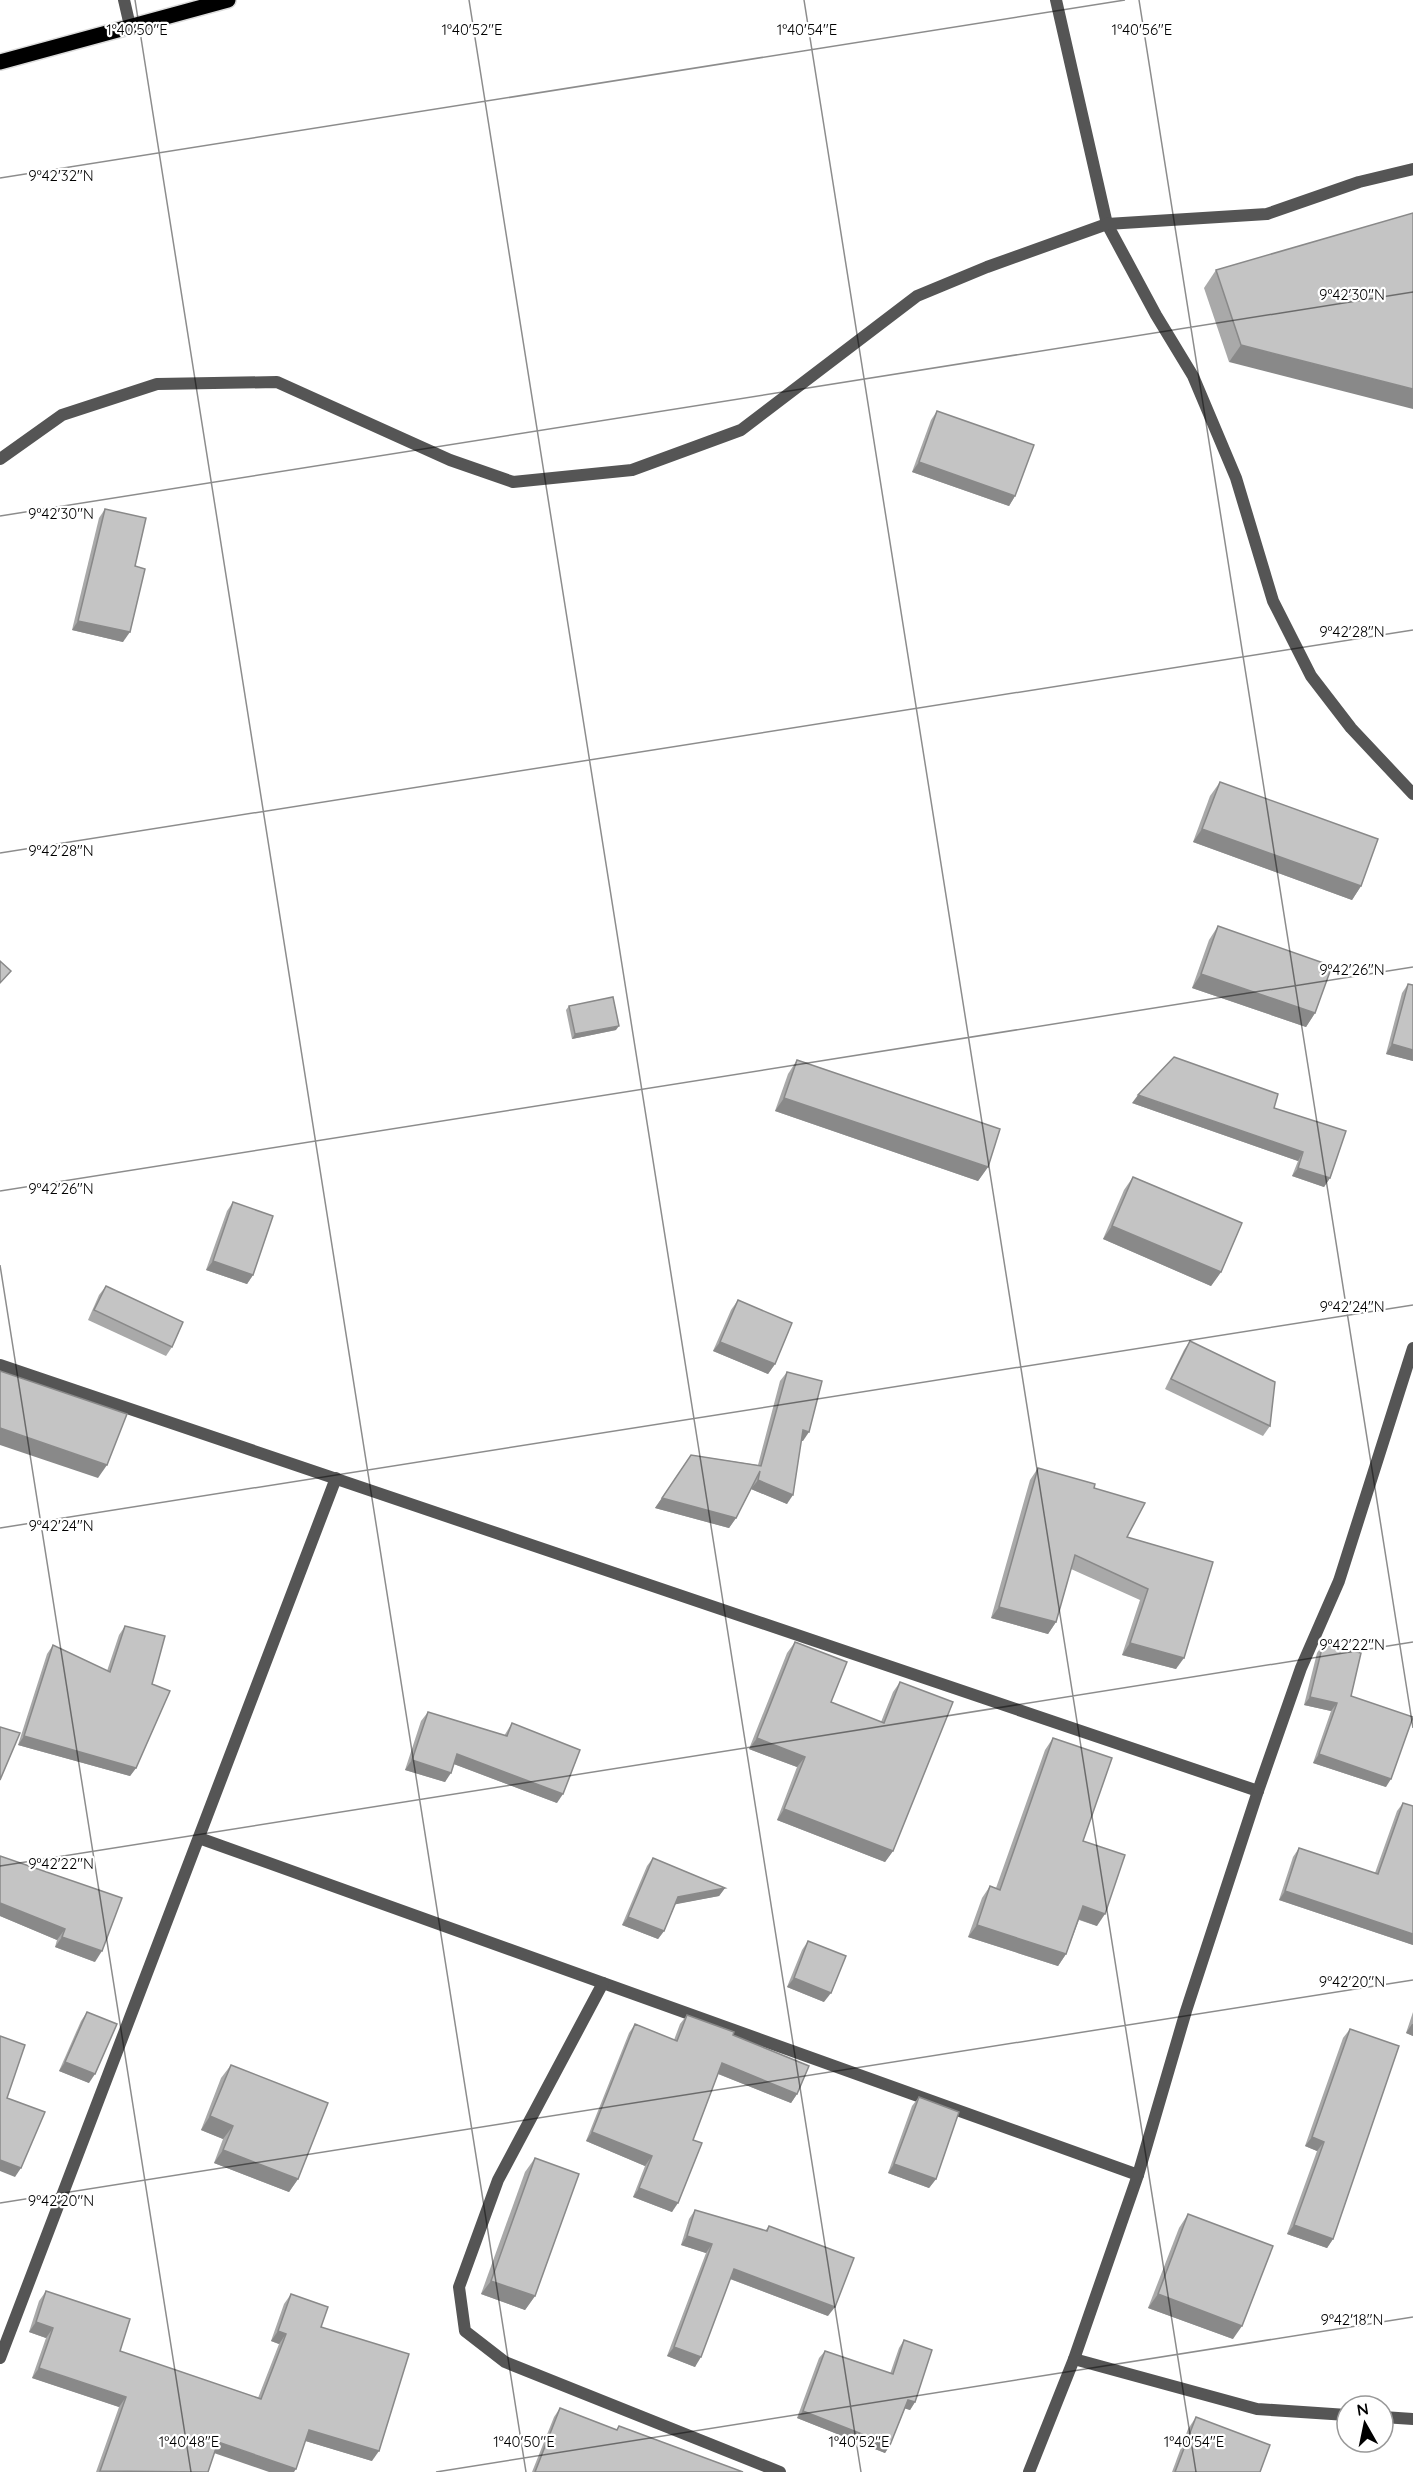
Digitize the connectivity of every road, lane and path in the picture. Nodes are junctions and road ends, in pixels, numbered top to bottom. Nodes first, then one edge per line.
1 (124, 0) edge
2 (228, 0) edge
3 (1056, 0) edge
4 (130, 26) junction
5 (0, 62) edge
6 (1413, 169) edge
7 (1107, 224) junction
8 (0, 459) edge
9 (1413, 794) edge
10 (1412, 1355) edge
11 (0, 1365) edge
12 (336, 1478) junction
13 (1258, 1791) junction
14 (199, 1838) junction
15 (603, 1983) junction
16 (1138, 2175) junction
17 (0, 2358) edge
18 (1074, 2359) junction
19 (1335, 2414) edge
20 (1395, 2418) edge
21 (1413, 2419) edge
22 (780, 2472) edge
23 (1029, 2472) edge

1 - 4 street
2 - 4 main road
3 - 7 street
4 - 5 main road
6 - 7 street
7 - 8 street
7 - 9 street
10 - 13 street
11 - 12 street
12 - 13 street
12 - 14 street
13 - 16 street
14 - 15 street
14 - 17 street
15 - 16 street
15 - 22 street
16 - 18 street
18 - 19 street
18 - 23 street
20 - 21 street

